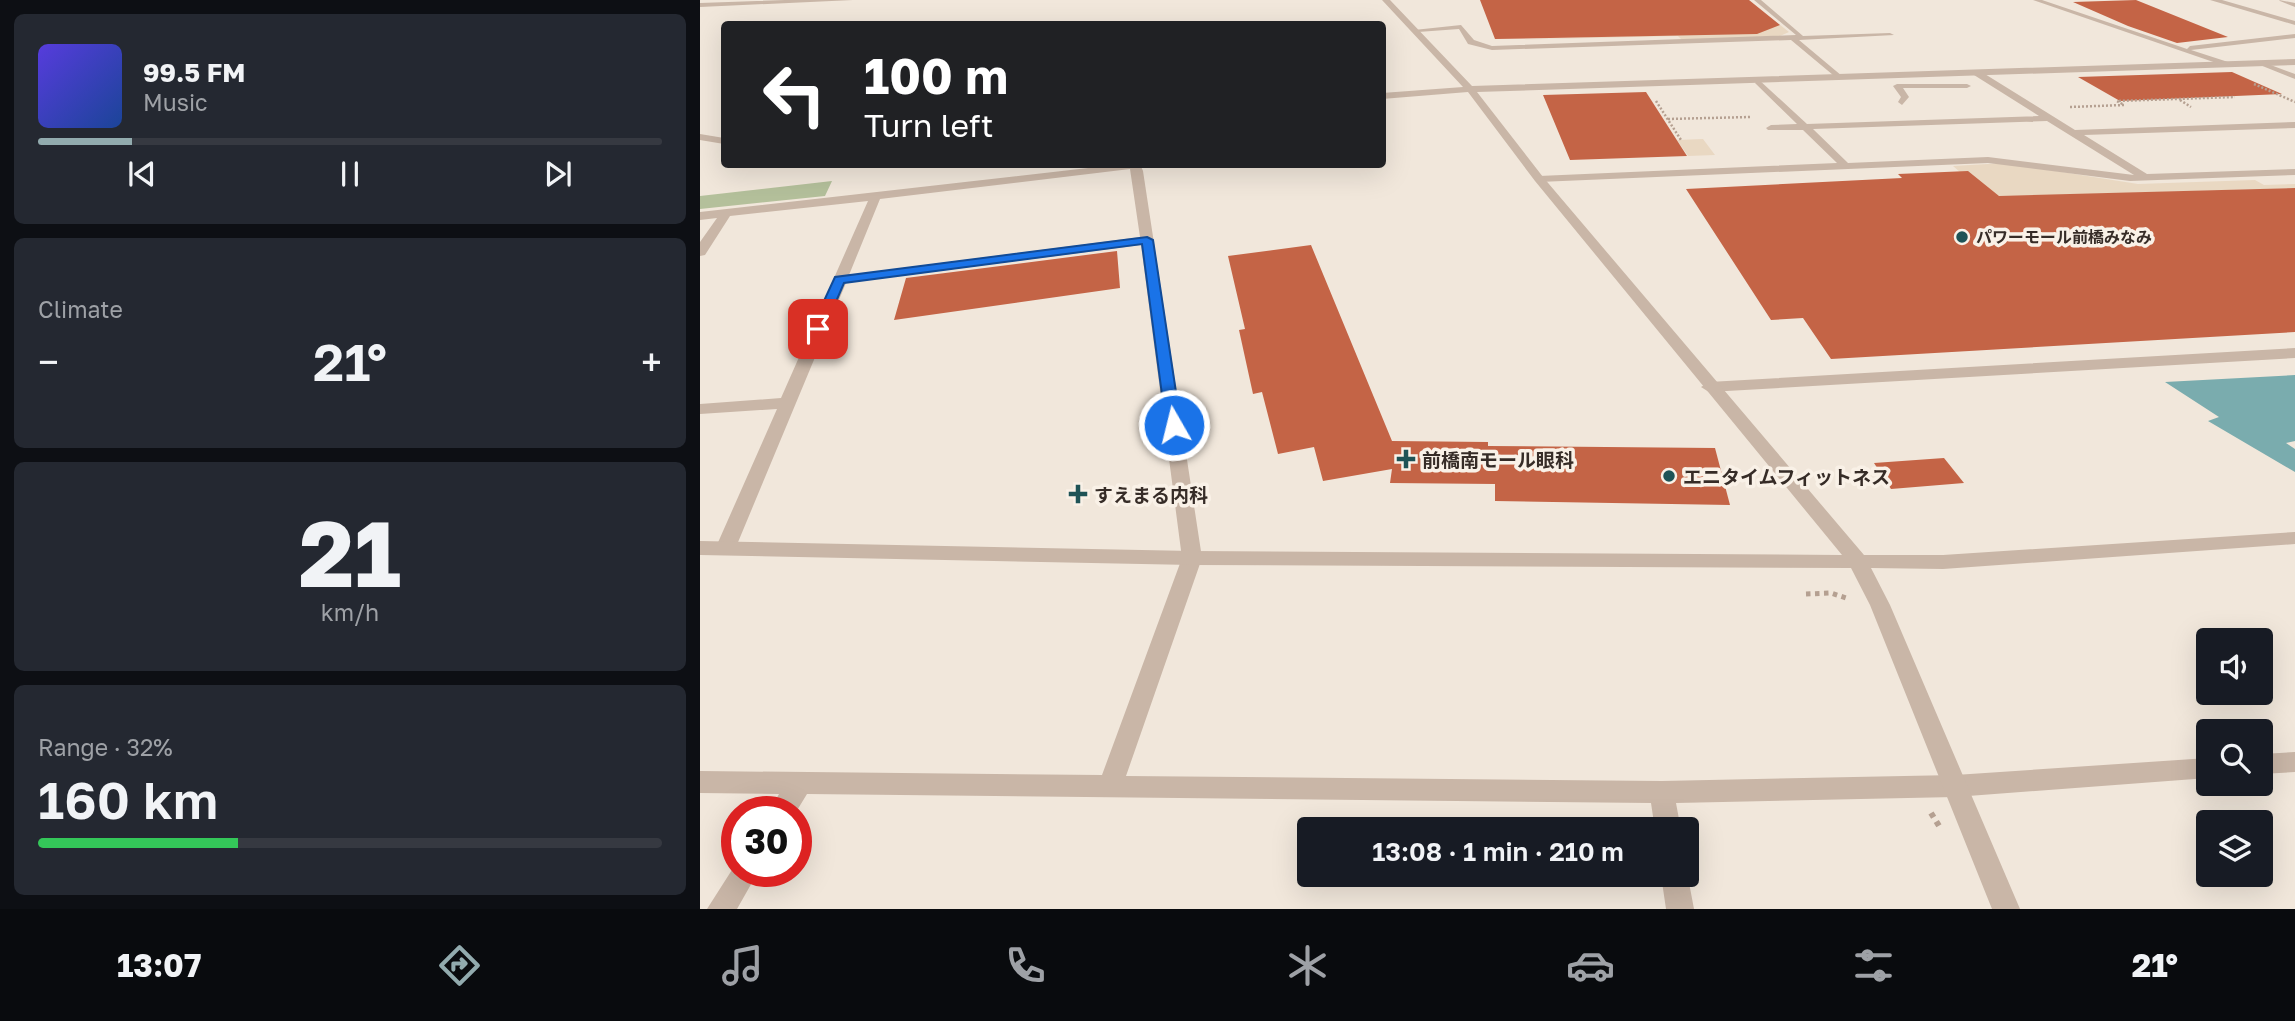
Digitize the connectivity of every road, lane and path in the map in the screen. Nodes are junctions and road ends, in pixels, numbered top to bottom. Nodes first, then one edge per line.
1 (849, 0) edge
2 (1386, 0) edge
3 (1756, 0) edge
4 (2036, 0) edge
5 (2214, 0) edge
6 (2282, 0) edge
7 (700, 5) edge
8 (2295, 5) edge
9 (2295, 23) edge
10 (1418, 30) junction
11 (1890, 35) dead end
12 (2295, 36) edge
13 (1794, 39) junction
14 (2184, 49) junction
15 (2295, 62) edge
16 (2263, 63) junction
17 (2225, 64) junction
18 (1977, 73) junction
19 (2295, 76) edge
20 (1839, 78) junction
21 (1758, 80) junction
22 (2252, 83) dead end
23 (1967, 86) dead end
24 (1470, 89) junction
25 (1386, 96) edge
26 (2235, 97) dead end
27 (2177, 99) junction
28 (1902, 102) dead end
29 (2295, 102) edge
30 (2062, 107) dead end
31 (2192, 107) dead end
32 (1750, 117) dead end
33 (2049, 118) junction
34 (2295, 125) edge
35 (1805, 126) junction
36 (1771, 128) dead end
37 (2074, 133) junction
38 (700, 137) edge
39 (721, 140) edge
40 (1681, 140) dead end
41 (1846, 167) junction
42 (1109, 168) edge
43 (1136, 168) edge
44 (2295, 172) edge
45 (2145, 178) junction
46 (1539, 179) junction
47 (876, 196) junction
48 (726, 213) junction
49 (700, 216) edge
50 (1147, 240) junction
51 (700, 252) edge
52 (839, 280) junction
53 (2295, 353) edge
54 (1709, 387) junction
55 (786, 403) junction
56 (700, 409) edge
57 (2295, 538) edge
58 (700, 548) edge
59 (726, 548) junction
60 (1192, 558) junction
61 (1857, 560) junction
62 (2295, 762) edge
63 (2273, 763) edge
64 (2196, 769) edge
65 (700, 782) edge
66 (799, 784) junction
67 (1111, 784) junction
68 (1955, 786) junction
69 (1662, 792) junction
70 (792, 796) edge
71 (1666, 817) edge
72 (735, 887) edge
73 (1677, 887) edge
74 (721, 909) edge
75 (1680, 909) edge
76 (2006, 909) edge

1 - 7 street
2 - 10 street
3 - 13 lane
4 - 14 lane
5 - 9 street
6 - 8 lane
10 - 13 lane
10 - 24 street
11 - 13 lane
12 - 14 lane
13 - 20 lane
14 - 17 lane
15 - 16 street
16 - 17 street
16 - 19 lane
17 - 18 street
18 - 20 street
18 - 33 lane
20 - 21 street
21 - 24 street
21 - 35 lane
22 - 29 path
23 - 28 lane
24 - 25 street
24 - 46 street
26 - 27 path
27 - 30 path
27 - 31 path
32 - 40 path
33 - 35 lane
33 - 37 lane
34 - 37 lane
35 - 36 lane
35 - 41 lane
37 - 45 lane
38 - 39 street
41 - 45 lane
41 - 46 lane
42 - 47 street
43 - 50 street
44 - 45 lane
46 - 54 street
47 - 48 street
47 - 52 street
48 - 49 street
48 - 51 street
50 - 52 street
50 - 60 street
52 - 55 street
53 - 54 street
54 - 61 street
55 - 56 street
55 - 59 street
57 - 61 street
58 - 59 street
59 - 60 street
60 - 61 street
60 - 67 street
61 - 68 street
62 - 63 street
64 - 68 street
65 - 66 street
66 - 67 street
66 - 70 street
67 - 69 street
68 - 69 street
68 - 76 street
69 - 71 street
72 - 74 street
73 - 75 street

